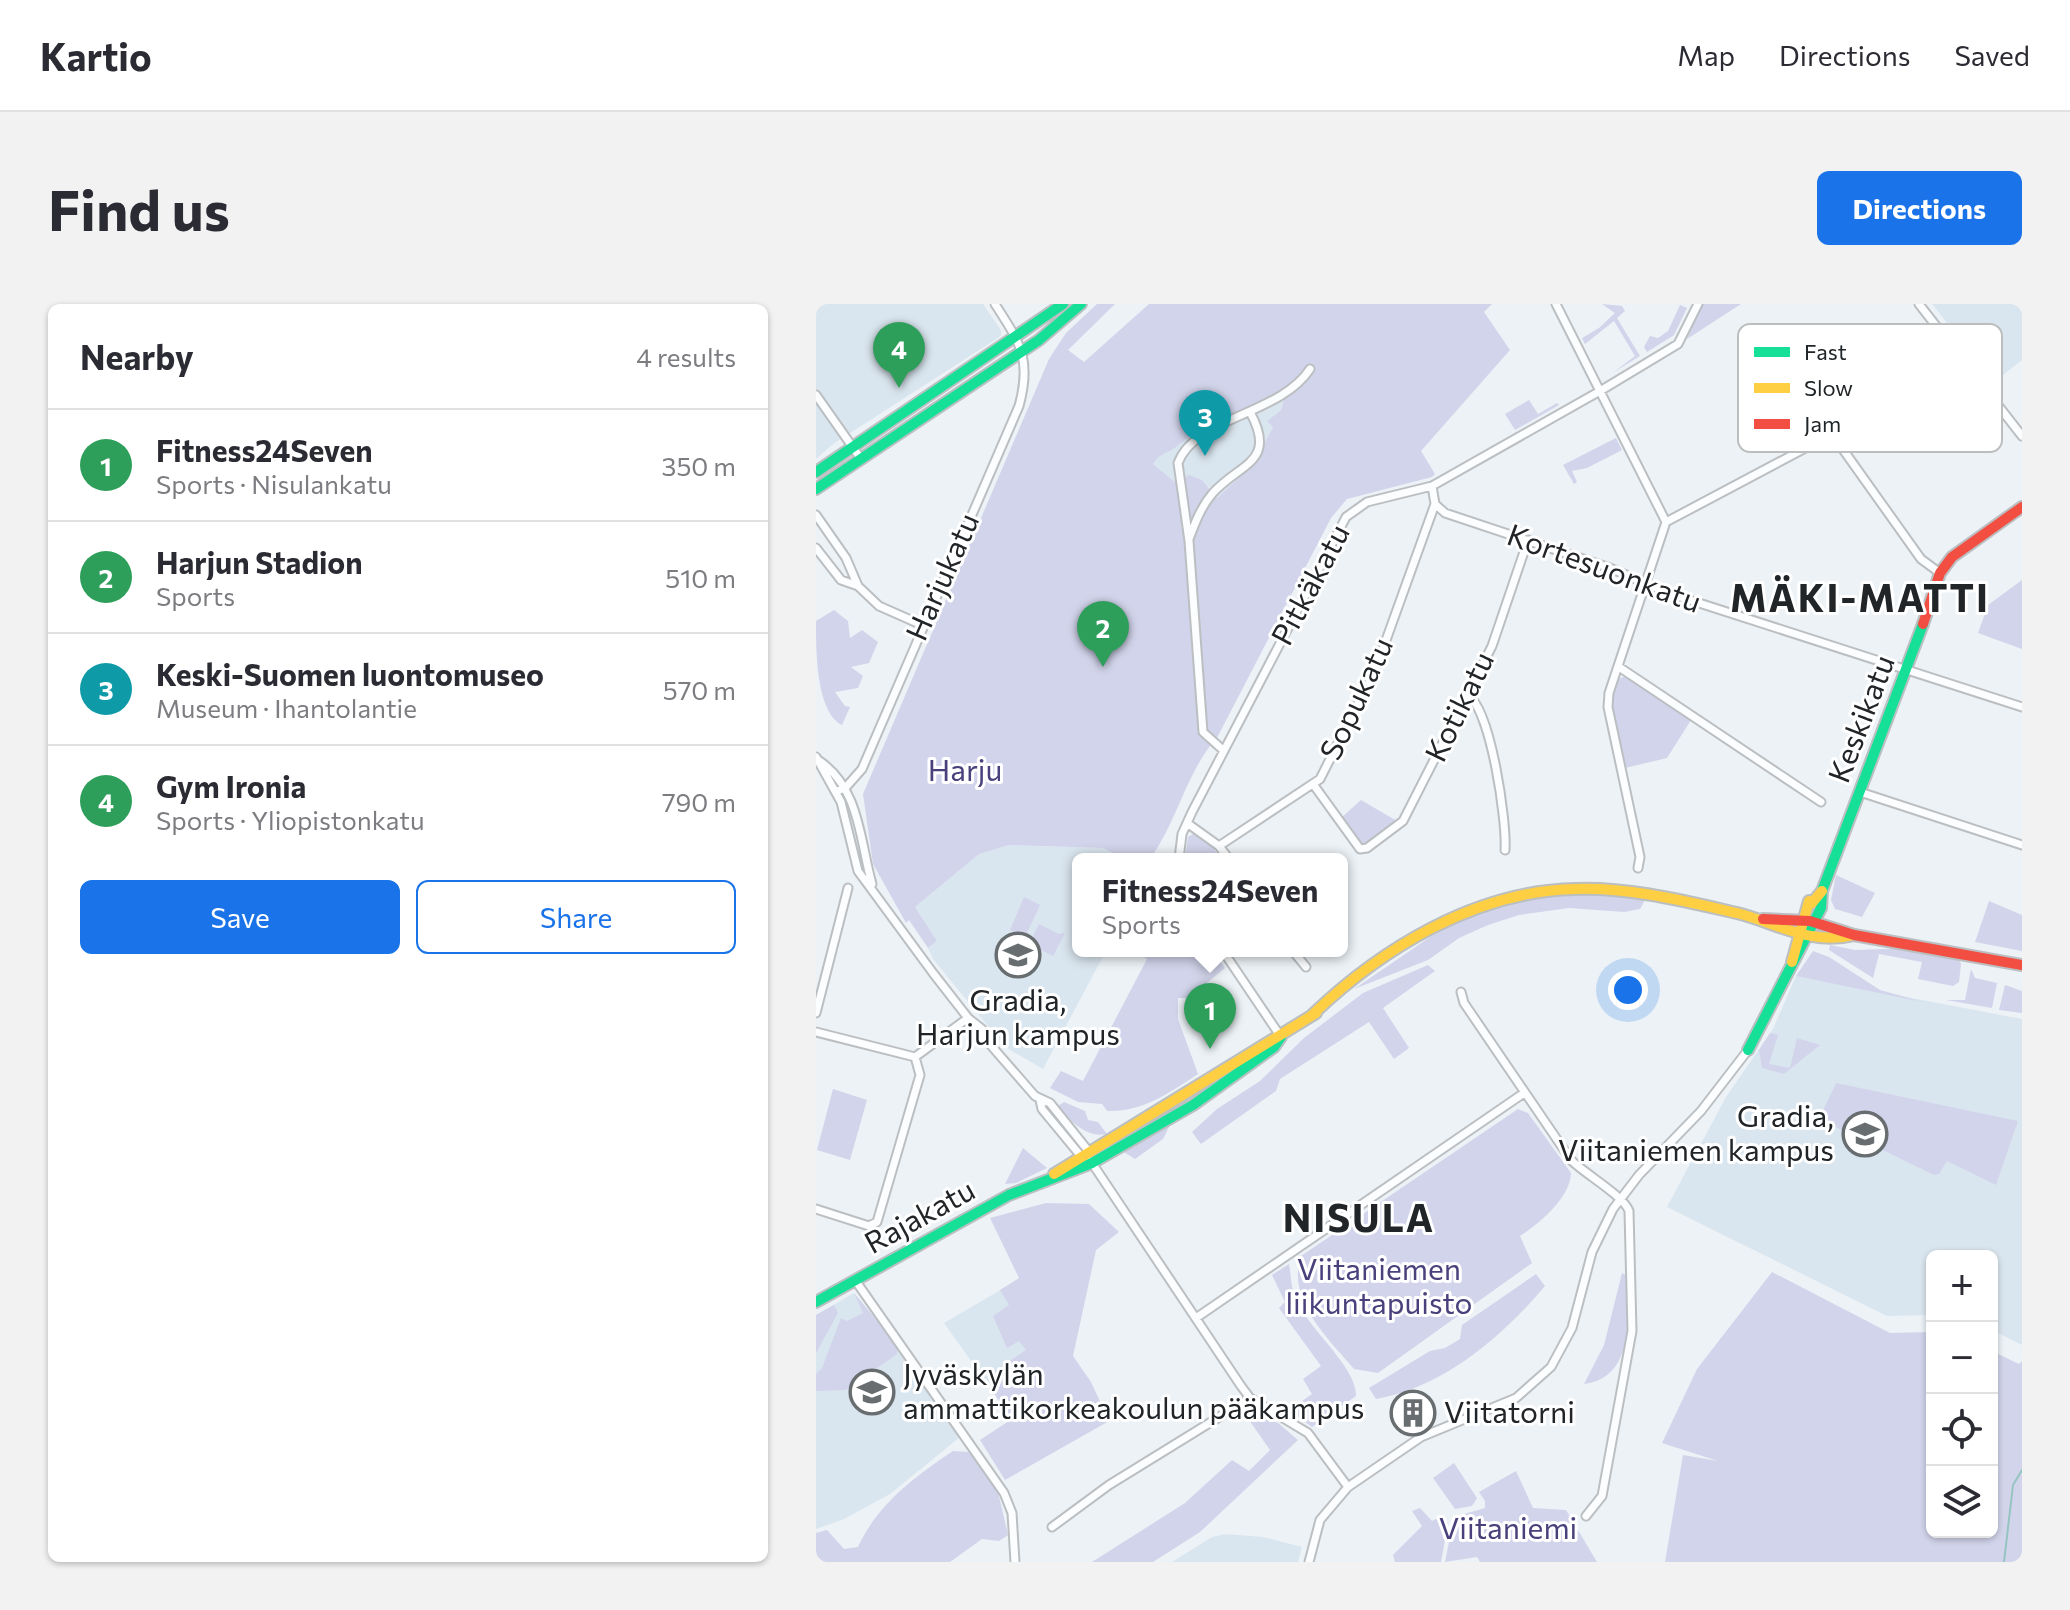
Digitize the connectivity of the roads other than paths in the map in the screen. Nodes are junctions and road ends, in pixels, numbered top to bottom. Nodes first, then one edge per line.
1 (995, 304) edge
2 (1063, 304) edge
3 (1081, 304) edge
4 (1698, 304) edge
5 (1919, 304) edge
6 (1556, 305) edge
7 (1935, 324) edge
8 (1016, 336) junction
9 (1023, 351) junction
10 (1310, 369) dead end
11 (1600, 391) junction
12 (816, 395) edge
13 (2002, 410) edge
14 (1250, 412) junction
15 (2022, 436) edge
16 (852, 446) junction
17 (1798, 452) edge
18 (1845, 452) edge
19 (861, 459) junction
20 (816, 472) edge
21 (1432, 486) junction
22 (816, 489) edge
23 (1435, 504) junction
24 (2022, 507) edge
25 (816, 515) edge
26 (1666, 522) junction
27 (1528, 540) junction
28 (1189, 541) junction
29 (816, 548) edge
30 (1940, 573) junction
31 (1646, 584) junction
32 (858, 586) junction
33 (922, 625) junction
34 (1619, 667) junction
35 (1907, 670) junction
36 (1468, 695) junction
37 (2022, 707) edge
38 (1223, 750) junction
39 (817, 758) edge
40 (1313, 784) junction
41 (840, 790) junction
42 (1860, 792) junction
43 (1821, 802) dead end
44 (1187, 823) junction
45 (2022, 845) edge
46 (1219, 846) junction
47 (1505, 850) dead end
48 (1180, 853) edge
49 (1224, 853) edge
50 (1638, 868) dead end
51 (848, 888) dead end
52 (1806, 928) junction
53 (1227, 957) edge
54 (1298, 957) edge
55 (2022, 965) edge
56 (1306, 967) dead end
57 (1461, 992) dead end
58 (816, 1013) edge
59 (968, 1018) junction
60 (816, 1032) edge
61 (1281, 1037) junction
62 (1748, 1050) joint
63 (915, 1057) junction
64 (1524, 1093) junction
65 (1085, 1152) junction
66 (1092, 1163) junction
67 (1049, 1178) junction
68 (1620, 1199) junction
69 (816, 1209) edge
70 (855, 1280) junction
71 (816, 1302) edge
72 (1196, 1318) junction
73 (1250, 1398) junction
74 (1348, 1487) junction
75 (1586, 1516) dead end
76 (1052, 1527) dead end
77 (1015, 1562) edge
78 (1309, 1562) edge

1 - 8 street
2 - 8 main road
3 - 9 main road
4 - 11 street, Pitkäkatu
5 - 7 street
6 - 11 street
8 - 9 street
8 - 16 main road
9 - 19 main road
9 - 33 street, Harjukatu
10 - 14 street
11 - 21 street, Pitkäkatu
11 - 26 street
12 - 16 street
13 - 15 street
14 - 28 street
14 - 28 street
16 - 19 street
16 - 20 main road
17 - 26 street
18 - 30 street
19 - 22 main road
21 - 23 street
21 - 38 street, Pitkäkatu
23 - 27 street, Kortesuonkatu
23 - 40 street, Sopukatu
24 - 30 main road, Keskikatu
25 - 32 street
26 - 31 street
27 - 31 street, Kortesuonkatu
27 - 36 street, Kotikatu
28 - 38 street
29 - 32 street
30 - 35 main road, Keskikatu
31 - 34 street
31 - 35 street, Kortesuonkatu
32 - 33 street
33 - 41 street, Harjukatu
34 - 43 street
34 - 50 street
35 - 37 street, Kortesuonkatu
35 - 42 main road, Keskikatu
36 - 40 street, Kotikatu
36 - 47 street
38 - 44 street, Pitkäkatu
39 - 41 street
40 - 46 street, Sopukatu
41 - 59 street
42 - 45 street
42 - 52 main road, Keskikatu
44 - 46 street
44 - 48 street, Pitkäkatu
46 - 49 street
51 - 58 street
52 - 55 main road
52 - 61 main road
52 - 62 main road, Keskikatu
53 - 61 street
54 - 56 street
57 - 64 street
59 - 63 street
59 - 65 street
60 - 63 street
61 - 65 main road, Rajakatu
61 - 66 main road, Rajakatu
62 - 68 street
63 - 69 street
64 - 68 street
64 - 72 street
65 - 66 street
65 - 67 main road, Rajakatu
66 - 67 main road, Rajakatu
66 - 72 street
67 - 70 main road, Rajakatu
68 - 74 street
68 - 75 street
70 - 71 main road, Rajakatu
70 - 77 street
72 - 73 street
73 - 74 street
73 - 76 street
74 - 78 street

